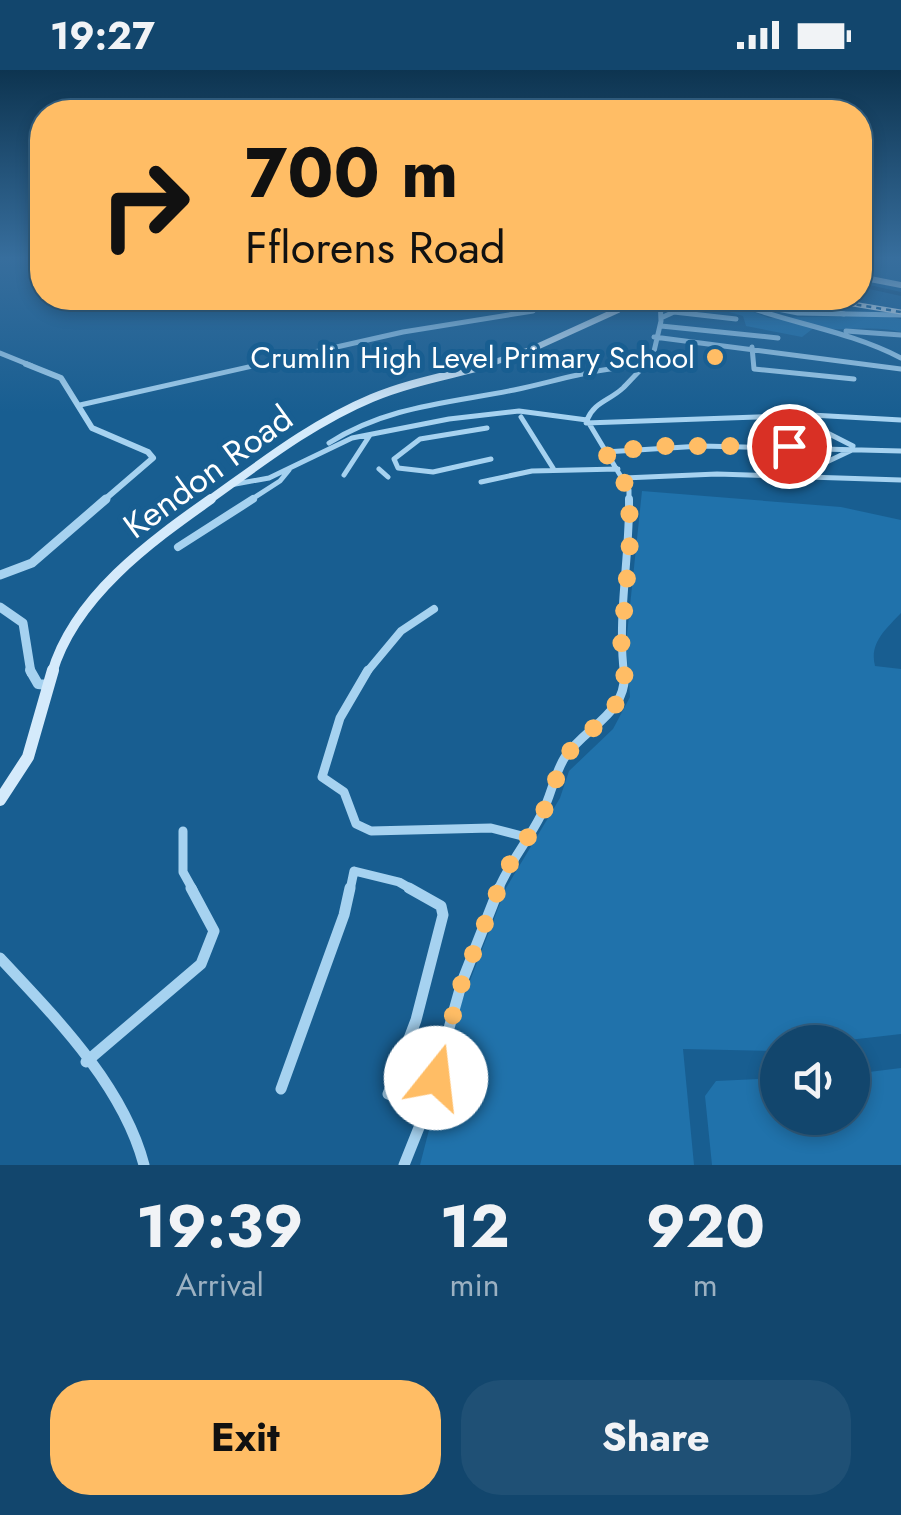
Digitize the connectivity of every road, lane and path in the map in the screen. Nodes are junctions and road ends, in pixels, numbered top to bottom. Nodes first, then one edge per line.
1 (618, 310) edge
2 (662, 310) edge
3 (755, 310) edge
4 (780, 310) edge
5 (824, 310) edge
6 (533, 311) dead end
7 (844, 314) junction
8 (901, 315) edge
9 (663, 317) junction
10 (736, 318) dead end
11 (660, 326) junction
12 (842, 333) junction
13 (901, 335) edge
14 (654, 337) junction
15 (778, 338) dead end
16 (752, 347) junction
17 (0, 353) edge
18 (901, 358) edge
19 (644, 366) junction
20 (901, 370) edge
21 (854, 379) dead end
22 (80, 405) junction
23 (592, 408) junction
24 (575, 416) junction
25 (793, 416) junction
26 (521, 417) dead end
27 (901, 420) edge
28 (587, 422) junction
29 (414, 427) junction
30 (484, 430) dead end
31 (370, 435) junction
32 (424, 438) junction
33 (856, 448) junction
34 (901, 451) edge
35 (605, 452) junction
36 (314, 456) junction
37 (492, 460) dead end
38 (398, 468) junction
39 (554, 469) junction
40 (289, 470) junction
41 (384, 472) dead end
42 (621, 473) junction
43 (344, 475) dead end
44 (796, 476) junction
45 (901, 480) edge
46 (481, 482) dead end
47 (230, 485) junction
48 (178, 547) dead end
49 (0, 575) edge
50 (0, 607) edge
51 (434, 609) dead end
52 (48, 685) junction
53 (0, 800) edge
54 (183, 832) dead end
55 (526, 837) junction
56 (0, 958) edge
57 (86, 1062) junction
58 (281, 1089) dead end
59 (426, 1110) junction
60 (144, 1165) edge
61 (404, 1165) edge

1 - 47 main road, Kendon Road
2 - 9 street
3 - 12 street
4 - 7 street
5 - 7 street
6 - 22 street
7 - 8 street
9 - 10 street
9 - 11 street
11 - 14 street
11 - 15 street
12 - 13 street
12 - 18 street
14 - 16 street
14 - 19 street
16 - 20 street
16 - 21 street
17 - 22 street
19 - 23 street
19 - 36 street
22 - 49 street
23 - 24 street
23 - 28 street
24 - 28 street
24 - 29 street
25 - 27 street
25 - 28 street
25 - 33 street
26 - 39 street
28 - 35 street
29 - 31 street
29 - 32 street
30 - 32 street
31 - 36 street
31 - 43 street
32 - 38 street
33 - 34 street
33 - 35 street
33 - 44 street
35 - 42 street
36 - 40 street
37 - 38 street
38 - 41 street
39 - 42 street
39 - 46 street
40 - 47 street
40 - 48 street
42 - 44 street
42 - 55 street
44 - 45 street
47 - 52 main road, Kendon Road
50 - 52 street
51 - 55 street
52 - 53 main road, Kendon Road
54 - 57 street
55 - 59 street
56 - 57 street
57 - 60 street
58 - 59 street
59 - 61 street

